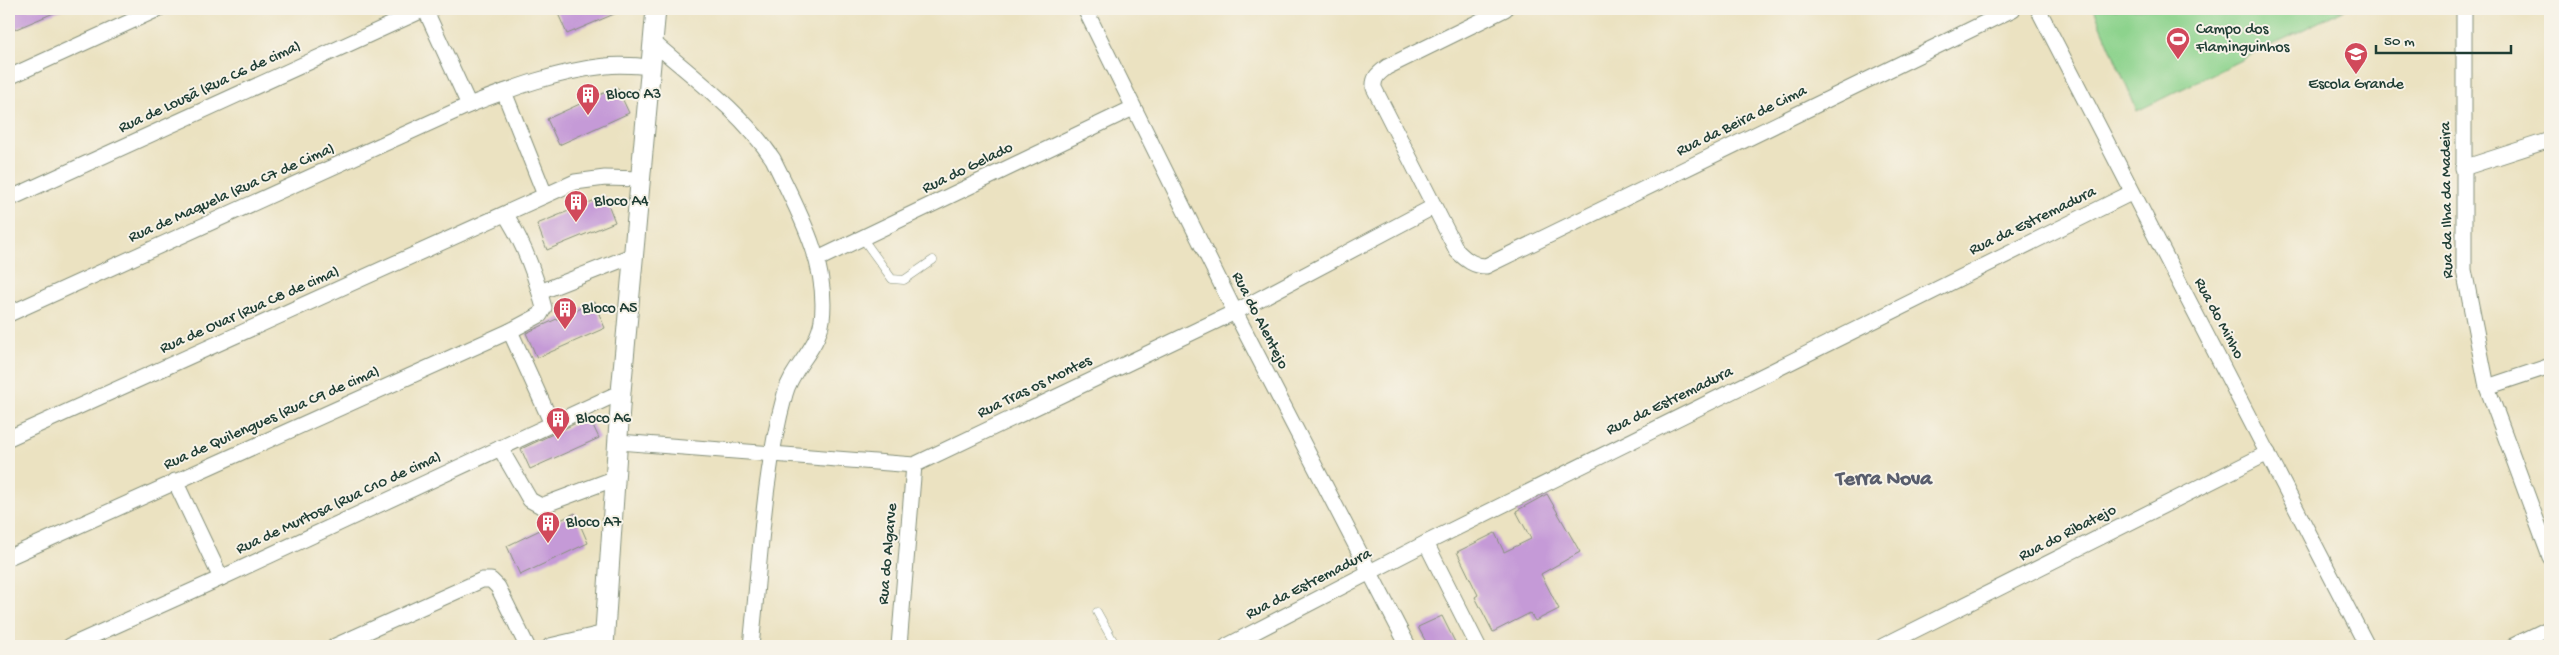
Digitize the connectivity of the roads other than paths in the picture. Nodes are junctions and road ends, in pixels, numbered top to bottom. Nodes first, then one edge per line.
1 (158, 9) edge
2 (425, 9) edge
3 (656, 9) edge
4 (1085, 9) edge
5 (1505, 9) edge
6 (2013, 9) edge
7 (2038, 9) edge
8 (2464, 9) edge
9 (654, 43) junction
10 (652, 66) junction
11 (9, 77) edge
12 (504, 92) junction
13 (469, 105) junction
14 (1133, 108) junction
15 (2550, 140) edge
16 (2463, 168) junction
17 (641, 179) junction
18 (2131, 193) junction
19 (545, 196) junction
20 (9, 199) edge
21 (1433, 207) junction
22 (506, 215) junction
23 (863, 240) junction
24 (634, 255) junction
25 (818, 259) junction
26 (933, 260) dead end
27 (540, 292) junction
28 (1235, 312) junction
29 (9, 314) edge
30 (510, 332) junction
31 (2550, 366) edge
32 (2487, 387) junction
33 (621, 392) junction
34 (552, 424) junction
35 (9, 438) edge
36 (619, 442) junction
37 (500, 448) junction
38 (2268, 453) junction
39 (772, 454) junction
40 (914, 466) junction
41 (616, 478) junction
42 (175, 481) junction
43 (1426, 543) junction
44 (9, 556) edge
45 (2550, 557) edge
46 (1370, 573) junction
47 (222, 578) junction
48 (1097, 612) dead end
49 (2550, 628) edge
50 (604, 640) edge
51 (70, 646) edge
52 (335, 646) edge
53 (527, 646) edge
54 (550, 646) edge
55 (751, 646) edge
56 (900, 646) edge
57 (1116, 646) edge
58 (1227, 646) edge
59 (1408, 646) edge
60 (1478, 646) edge
61 (1883, 646) edge
62 (2366, 646) edge
63 (2513, 646) edge

1 - 11 street
2 - 13 street
2 - 20 street, Rua de Lousã (Rua C6 de cima)
3 - 9 street
4 - 14 street, Rua do Alentejo
5 - 21 street
6 - 21 street, Rua da Beira de Cima
7 - 18 street, Rua do Minho
8 - 16 street, Rua da Ilha da Madeira
9 - 10 street
9 - 25 street
10 - 12 street, Rua de Maquela (Rua C7 de Cima)
10 - 17 street
12 - 13 street, Rua de Maquela (Rua C7 de Cima)
12 - 19 street
13 - 29 street, Rua de Maquela (Rua C7 de Cima)
14 - 23 street, Rua do Gelado
14 - 28 street, Rua do Alentejo
15 - 16 street
16 - 32 street, Rua da Ilha da Madeira
17 - 19 street, Rua de Ovar (Rua C8 de cima)
17 - 24 street
18 - 38 street, Rua do Minho
18 - 43 street, Rua da Estremadura
19 - 22 street, Rua de Ovar (Rua C8 de cima)
21 - 28 street, Rua Tras os Montes
22 - 27 street
22 - 35 street, Rua de Ovar (Rua C8 de cima)
23 - 25 street, Rua do Gelado
23 - 26 lane
24 - 27 street
24 - 33 street
25 - 39 street
27 - 30 street, Rua de Quilengues (Rua C9 de cima)
28 - 40 street, Rua Tras os Montes
28 - 46 street, Rua do Alentejo
30 - 34 street
30 - 42 street, Rua de Quilengues (Rua C9 de cima)
31 - 32 street
32 - 45 street, Rua da Ilha da Madeira
33 - 34 street, Rua de Murtosa (Rua C10 de cima)
33 - 36 street
34 - 37 street, Rua de Murtosa (Rua C10 de cima)
36 - 39 street
36 - 41 street
37 - 41 street
37 - 47 street, Rua de Murtosa (Rua C10 de cima)
38 - 61 street, Rua do Ribatejo
38 - 62 street, Rua do Minho
39 - 40 street
39 - 55 street
40 - 56 street, Rua do Algarve
41 - 50 street
42 - 44 street, Rua de Quilengues (Rua C9 de cima)
42 - 47 street
43 - 46 street, Rua da Estremadura
43 - 60 street
46 - 58 street, Rua da Estremadura
46 - 59 street, Rua do Alentejo
47 - 51 street, Rua de Murtosa (Rua C10 de cima)
48 - 57 lane
49 - 63 street
50 - 54 street
52 - 53 street

